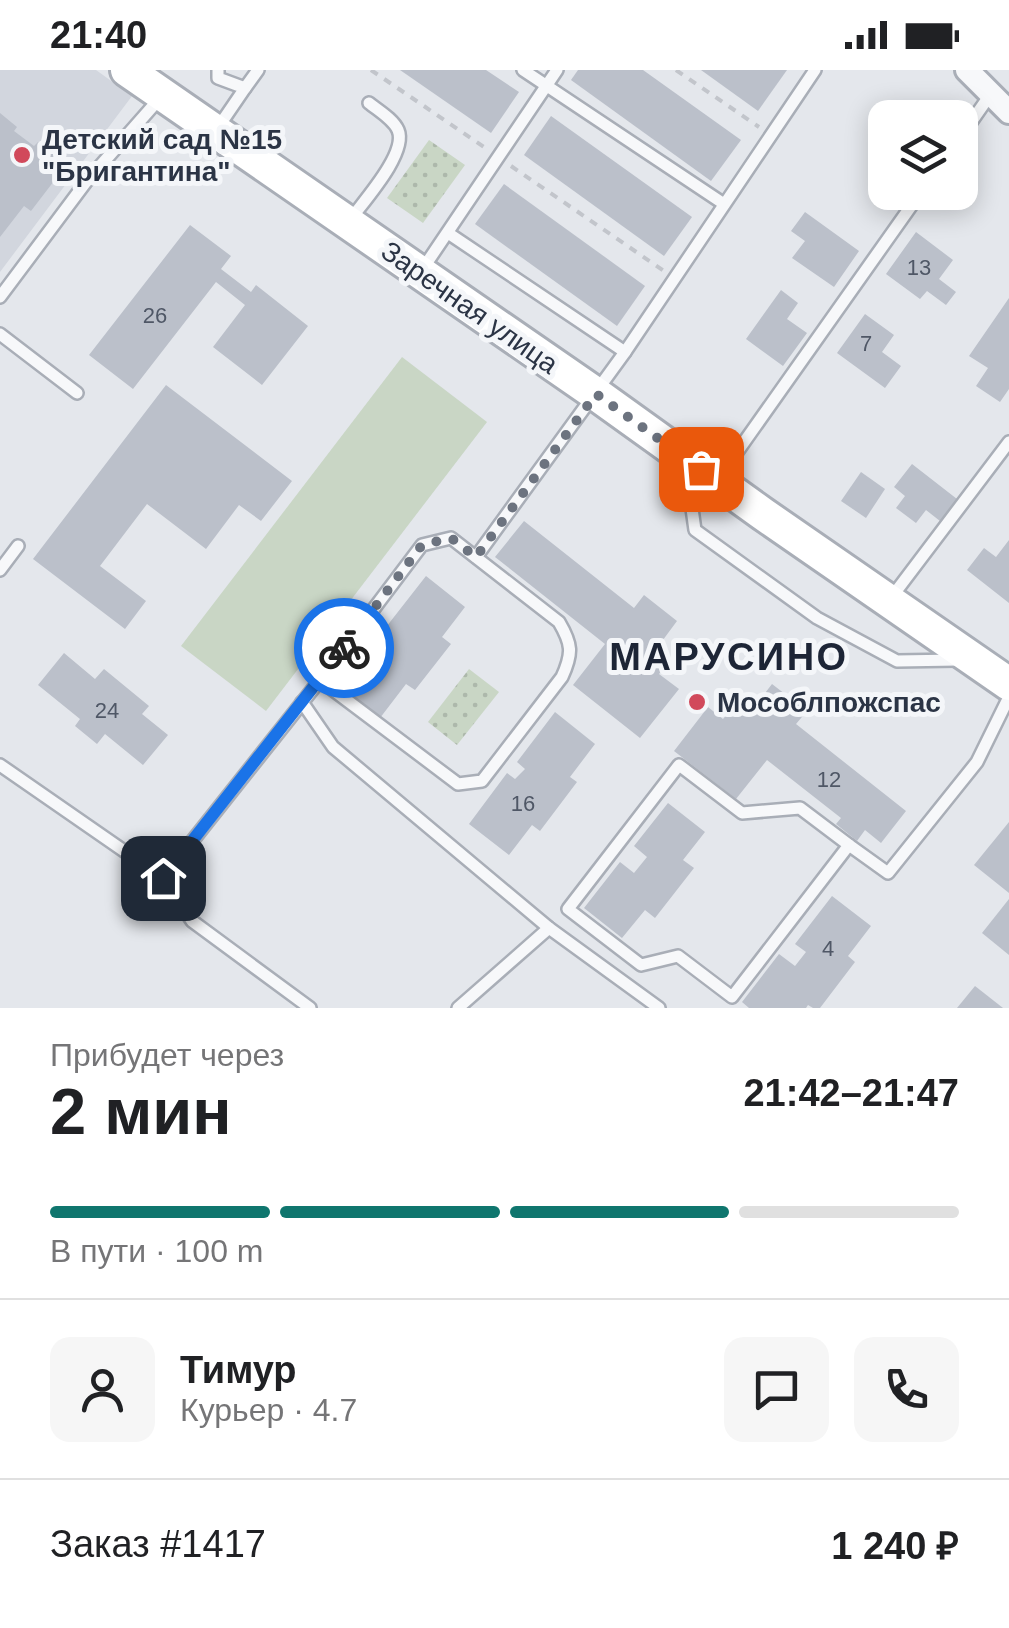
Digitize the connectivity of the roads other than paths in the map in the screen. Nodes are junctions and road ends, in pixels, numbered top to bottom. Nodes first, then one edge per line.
1 (127, 70) edge
2 (218, 70) edge
3 (258, 70) edge
4 (522, 70) edge
5 (556, 70) edge
6 (815, 70) edge
7 (968, 70) edge
8 (546, 86) junction
9 (245, 88) junction
10 (990, 95) junction
11 (162, 96) junction
12 (369, 104) dead end
13 (978, 112) edge
14 (1009, 112) edge
15 (215, 132) junction
16 (724, 204) junction
17 (908, 210) edge
18 (348, 223) junction
19 (448, 233) junction
20 (420, 273) junction
21 (0, 297) edge
22 (0, 334) edge
23 (624, 352) junction
24 (77, 393) dead end
25 (596, 394) junction
26 (1009, 442) edge
27 (684, 457) junction
28 (717, 481) junction
29 (18, 546) dead end
30 (476, 557) junction
31 (0, 570) edge
32 (888, 601) junction
33 (973, 660) junction
34 (320, 680) junction
35 (1009, 684) edge
36 (1009, 697) edge
37 (302, 702) junction
38 (0, 765) edge
39 (849, 845) junction
40 (163, 878) junction
41 (549, 928) junction
42 (310, 1008) edge
43 (458, 1008) edge
44 (659, 1008) edge

1 - 11 street, Заречная улица
2 - 9 lane
3 - 9 lane
4 - 8 lane
5 - 8 lane
6 - 16 lane
7 - 10 street
8 - 16 lane
8 - 19 lane
9 - 15 lane
10 - 13 lane
10 - 14 street
11 - 15 street, Заречная улица
11 - 21 lane
12 - 18 lane
15 - 18 street, Заречная улица
16 - 23 lane
17 - 28 lane
18 - 20 street, Заречная улица
19 - 20 lane
19 - 23 lane
20 - 25 street, Заречная улица
22 - 24 lane
23 - 25 lane
25 - 27 street, Заречная улица
25 - 30 lane
26 - 32 lane
27 - 28 street, Заречная улица
27 - 33 lane
28 - 32 street, Заречная улица
29 - 31 lane
30 - 34 lane
30 - 34 lane
32 - 33 street, Заречная улица
33 - 35 street, Заречная улица
34 - 37 lane
36 - 39 lane
37 - 40 lane
37 - 41 lane
38 - 40 lane
39 - 39 lane
40 - 42 lane
41 - 43 lane
41 - 44 lane

